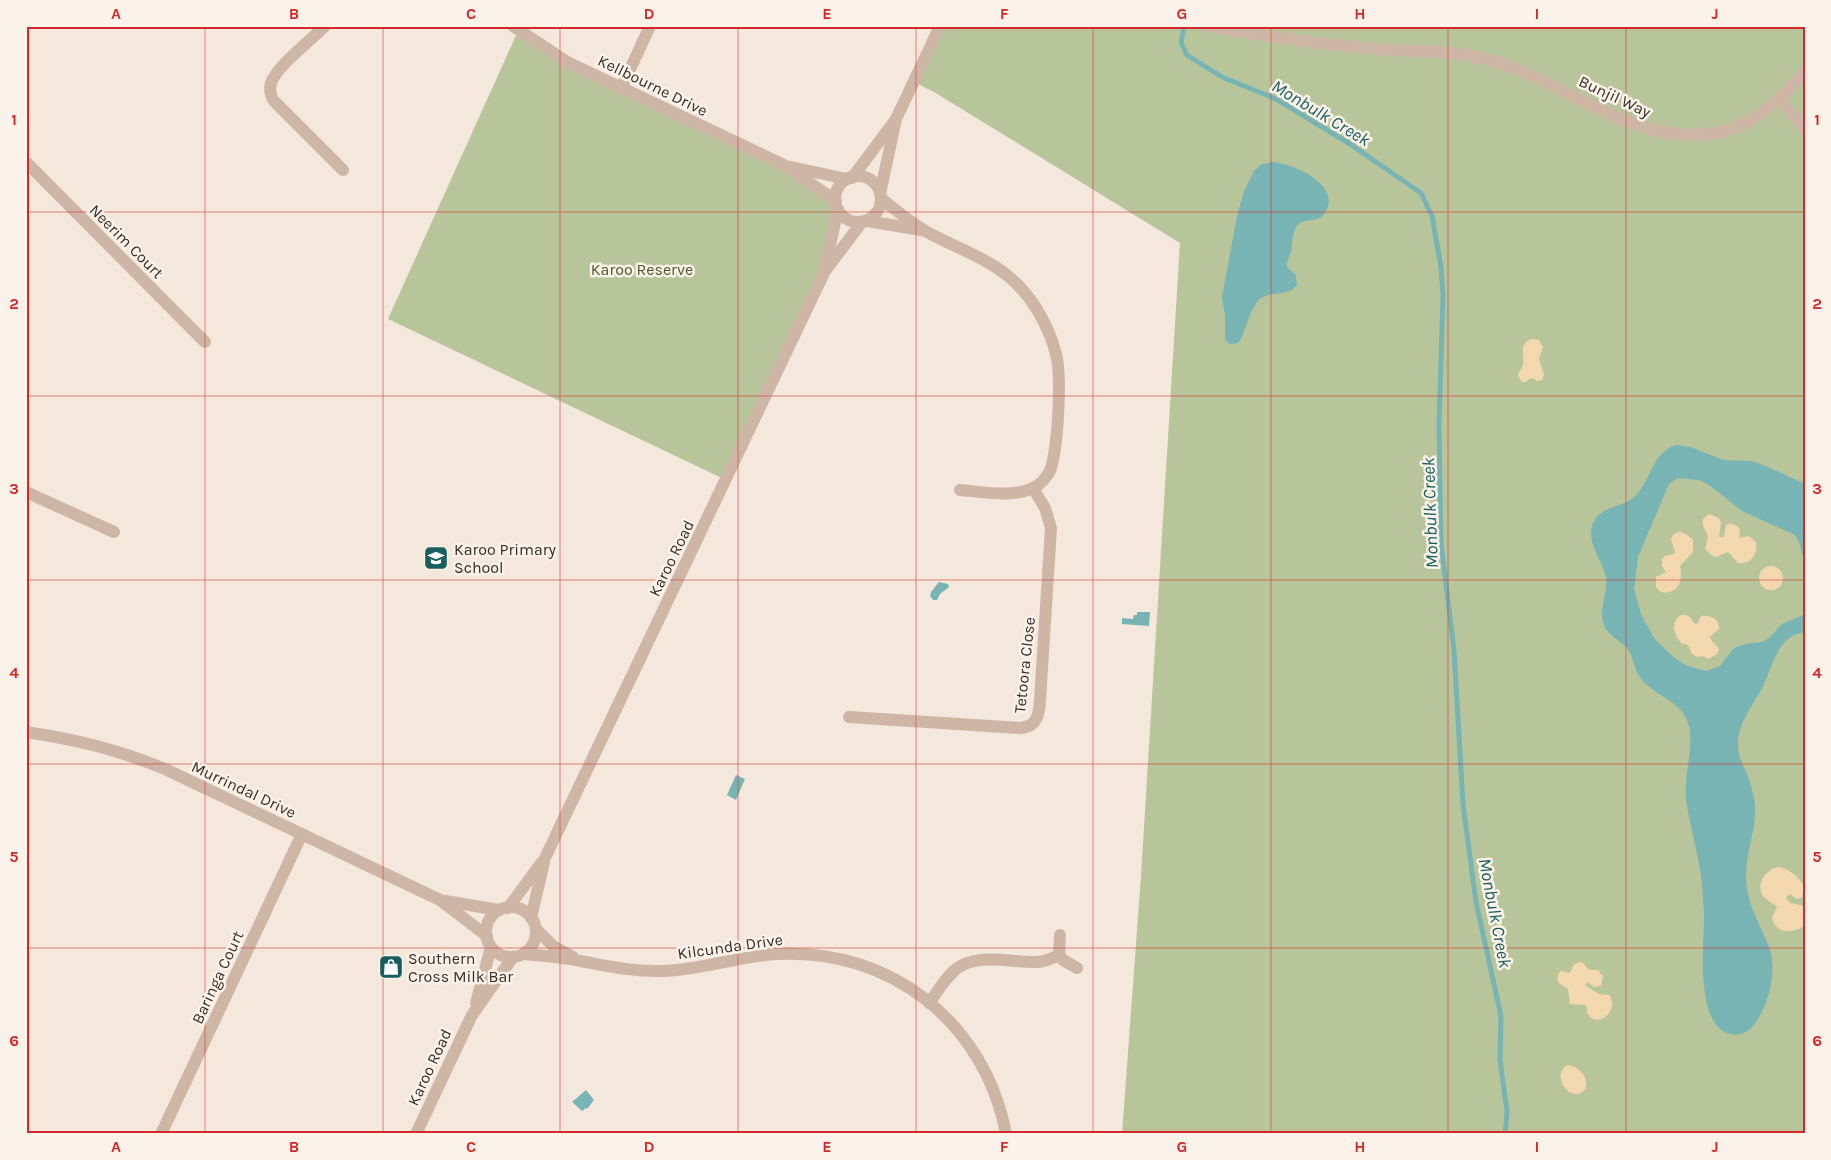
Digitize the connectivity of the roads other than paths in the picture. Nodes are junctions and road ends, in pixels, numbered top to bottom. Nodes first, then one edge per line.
1 (325, 26) edge
2 (512, 26) edge
3 (650, 26) edge
4 (940, 26) edge
5 (1207, 26) edge
6 (1805, 72) edge
7 (621, 89) junction
8 (1780, 99) junction
9 (896, 119) junction
10 (1805, 129) edge
11 (26, 162) edge
12 (784, 166) junction
13 (343, 170) dead end
14 (850, 178) junction
15 (880, 196) junction
16 (837, 205) junction
17 (864, 221) junction
18 (926, 231) junction
19 (825, 271) junction
20 (205, 342) dead end
21 (1033, 488) junction
22 (960, 490) dead end
23 (26, 492) edge
24 (114, 532) dead end
25 (849, 717) dead end
26 (26, 732) edge
27 (302, 834) junction
28 (545, 858) junction
29 (440, 900) junction
30 (503, 909) junction
31 (534, 923) junction
32 (1060, 935) dead end
33 (489, 941) junction
34 (518, 955) junction
35 (1059, 955) junction
36 (579, 961) junction
37 (1077, 968) dead end
38 (929, 1003) junction
39 (472, 1015) junction
40 (161, 1134) edge
41 (416, 1134) edge
42 (1006, 1134) edge

1 - 13 street
2 - 7 street, Kellbourne Drive
3 - 7 street
4 - 9 street
5 - 8 street, Bunjil Way
6 - 8 street, Bunjil Way
7 - 12 street, Kellbourne Drive
8 - 10 street
9 - 14 street
9 - 15 street
11 - 20 street, Neerim Court
12 - 14 street, Kellbourne Drive
12 - 16 street, Kellbourne Drive
14 - 15 street
14 - 16 street
15 - 17 street
15 - 18 street
16 - 17 street
16 - 19 street, Karoo Road
17 - 18 street
17 - 19 street, Karoo Road
18 - 21 street
19 - 28 street, Karoo Road
21 - 22 street
21 - 25 street, Tetoora Close
23 - 24 street
26 - 27 street, Murrindal Drive
27 - 29 street, Murrindal Drive
27 - 40 street, Baringa Court
28 - 30 street, Karoo Road
28 - 31 street, Karoo Road
29 - 30 street, Murrindal Drive
29 - 33 street, Murrindal Drive
30 - 31 street
30 - 33 street
31 - 34 street
31 - 36 street, Kilcunda Drive
32 - 35 street
33 - 34 street
33 - 39 street, Karoo Road
34 - 36 street, Kilcunda Drive
34 - 39 street, Karoo Road
35 - 37 street
35 - 38 street
36 - 38 street, Kilcunda Drive
38 - 42 street, Kilcunda Drive
39 - 41 street, Karoo Road

